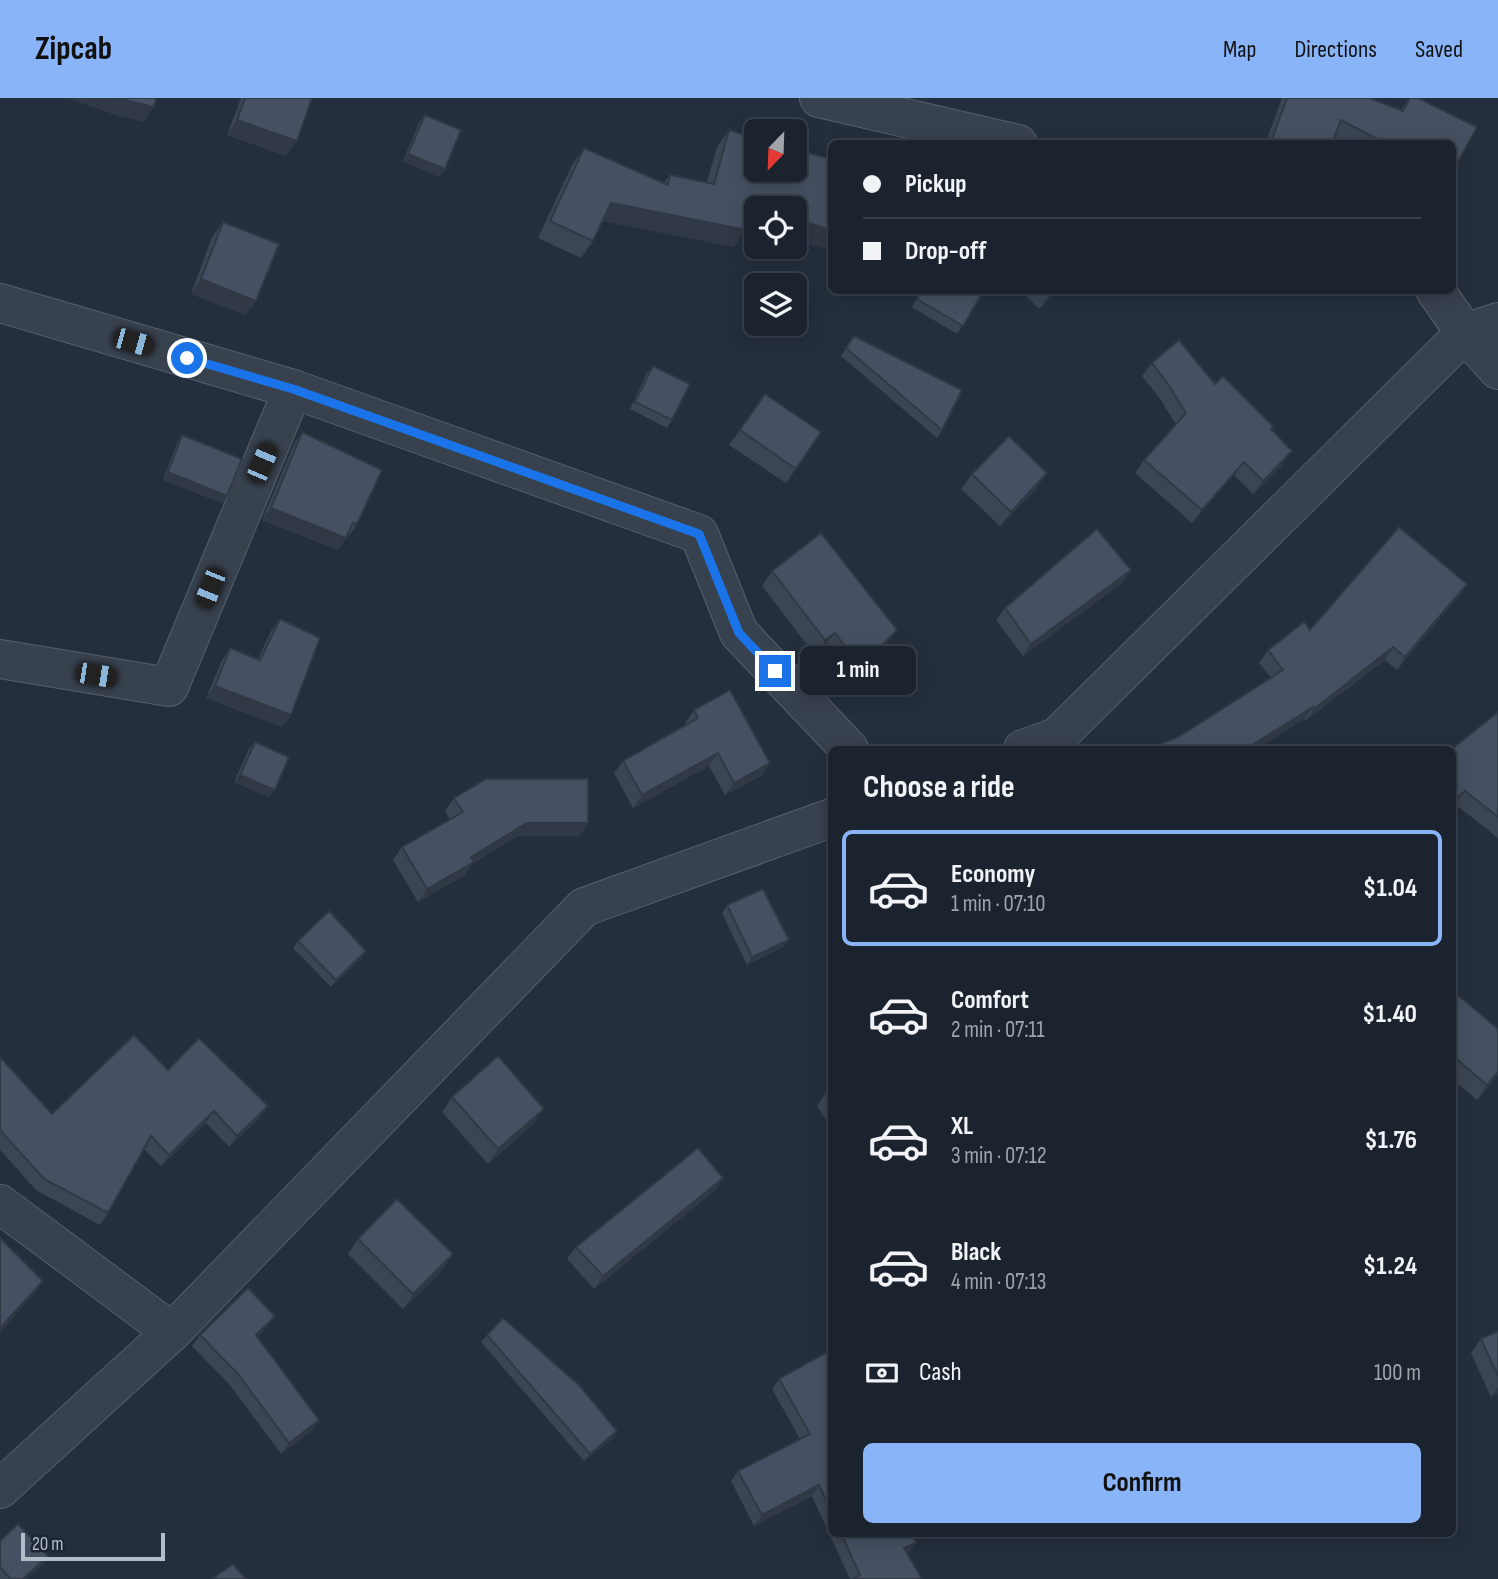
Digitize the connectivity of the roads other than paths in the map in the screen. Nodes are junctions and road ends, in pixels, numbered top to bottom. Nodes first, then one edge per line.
1 (838, 100) edge
2 (1002, 140) edge
3 (1440, 294) edge
4 (0, 303) edge
5 (1482, 327) edge
6 (1498, 370) edge
7 (293, 389) junction
8 (0, 659) edge
9 (846, 746) edge
10 (1032, 746) edge
11 (828, 819) edge
12 (0, 1204) edge
13 (172, 1332) junction
14 (0, 1489) edge

1 - 2 street
3 - 5 street
4 - 7 street
5 - 6 street
5 - 10 street
7 - 8 street
7 - 9 street
11 - 13 street
12 - 13 street
13 - 14 street

